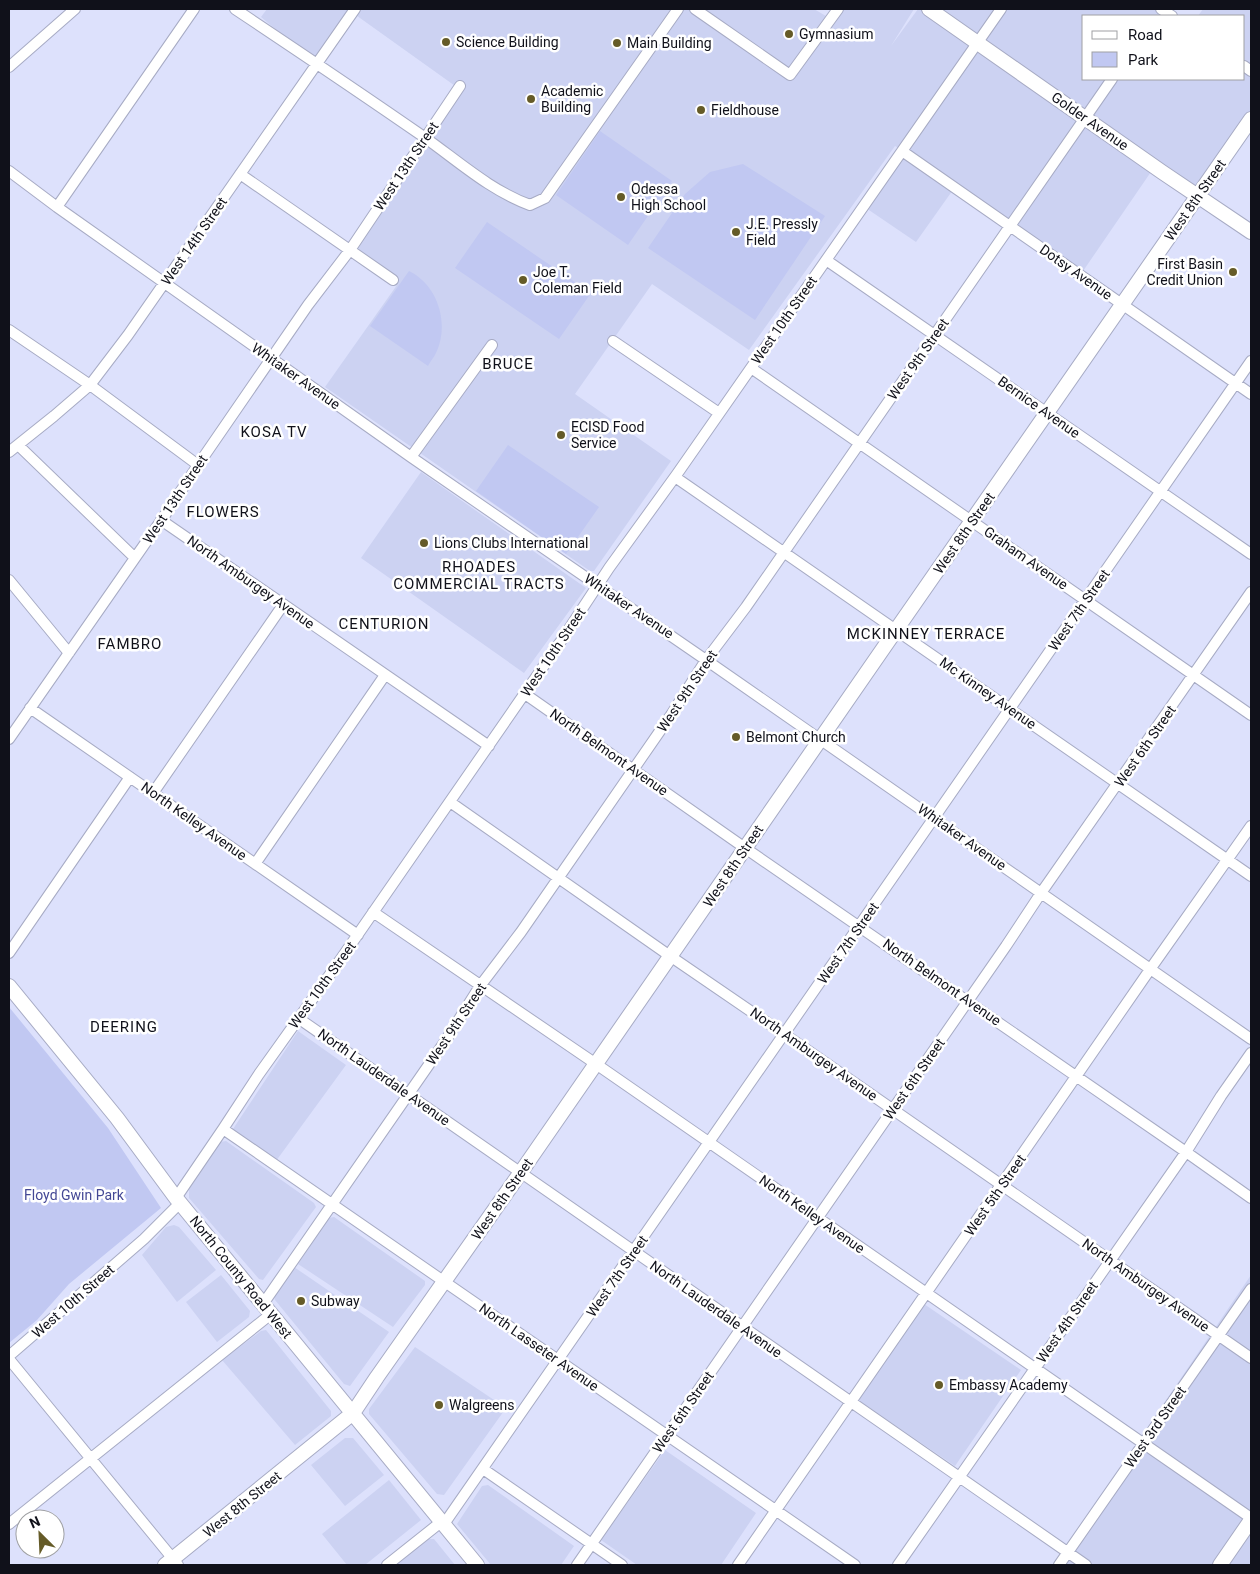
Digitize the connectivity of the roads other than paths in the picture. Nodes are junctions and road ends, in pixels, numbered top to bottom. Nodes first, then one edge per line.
1 (75, 9) edge
2 (194, 9) edge
3 (235, 9) edge
4 (355, 9) edge
5 (678, 9) edge
6 (695, 9) edge
7 (838, 9) edge
8 (929, 9) edge
9 (1001, 9) edge
10 (978, 42) junction
11 (317, 64) junction
12 (9, 67) edge
13 (1111, 80) edge
14 (460, 86) dead end
15 (1085, 117) junction
16 (1251, 120) edge
17 (425, 138) junction
18 (902, 151) junction
19 (9, 171) edge
20 (240, 174) junction
21 (1198, 195) junction
22 (57, 207) junction
23 (1010, 226) junction
24 (1251, 232) edge
25 (350, 250) junction
26 (826, 260) junction
27 (393, 280) dead end
28 (165, 282) junction
29 (1122, 304) junction
30 (9, 330) edge
31 (934, 334) junction
32 (613, 341) dead end
33 (492, 345) dead end
34 (271, 358) junction
35 (1251, 362) edge
36 (751, 368) junction
37 (1236, 383) junction
38 (90, 385) junction
39 (1251, 394) edge
40 (1047, 412) junction
41 (719, 413) junction
42 (859, 443) junction
43 (18, 445) junction
44 (9, 452) edge
45 (411, 457) junction
46 (198, 465) junction
47 (675, 477) junction
48 (1161, 491) junction
49 (161, 520) junction
50 (972, 521) junction
51 (784, 552) junction
52 (1251, 554) edge
53 (135, 558) junction
54 (9, 580) edge
55 (598, 585) junction
56 (1251, 592) edge
57 (1086, 600) junction
58 (283, 604) junction
59 (896, 630) junction
60 (69, 653) junction
61 (706, 660) junction
62 (385, 674) junction
63 (1194, 675) junction
64 (525, 694) junction
65 (30, 708) junction
66 (1010, 709) junction
67 (1251, 715) edge
68 (9, 739) edge
69 (820, 739) junction
70 (488, 746) junction
71 (634, 769) junction
72 (130, 777) junction
73 (1118, 784) junction
74 (153, 793) junction
75 (450, 802) junction
76 (933, 817) junction
77 (1251, 826) edge
78 (745, 848) junction
79 (1228, 860) junction
80 (256, 864) junction
81 (1251, 876) edge
82 (558, 877) junction
83 (1041, 893) junction
84 (373, 912) junction
85 (860, 926) junction
86 (358, 935) junction
87 (9, 953) edge
88 (670, 956) junction
89 (1151, 968) junction
90 (9, 986) edge
91 (480, 986) junction
92 (968, 1001) junction
93 (298, 1018) junction
94 (784, 1034) junction
95 (1251, 1038) edge
96 (1251, 1053) edge
97 (596, 1064) junction
98 (1077, 1076) junction
99 (408, 1094) junction
100 (893, 1109) junction
101 (224, 1129) junction
102 (709, 1142) junction
103 (1186, 1152) junction
104 (521, 1172) junction
105 (1002, 1185) junction
106 (1251, 1198) edge
107 (178, 1201) junction
108 (332, 1204) junction
109 (818, 1218) junction
110 (633, 1251) junction
111 (1110, 1260) junction
112 (444, 1282) junction
113 (1251, 1289) edge
114 (927, 1293) junction
115 (267, 1309) junction
116 (742, 1327) junction
117 (1219, 1336) junction
118 (9, 1357) edge
119 (1251, 1358) edge
120 (558, 1360) junction
121 (1035, 1368) junction
122 (851, 1402) junction
123 (353, 1413) junction
124 (667, 1435) junction
125 (1144, 1443) junction
126 (91, 1458) junction
127 (482, 1469) junction
128 (959, 1478) junction
129 (776, 1511) junction
130 (1251, 1519) edge
131 (443, 1523) junction
132 (9, 1524) edge
133 (592, 1544) junction
134 (1067, 1553) junction
135 (172, 1563) edge
136 (387, 1565) edge
137 (477, 1565) edge
138 (577, 1565) edge
139 (622, 1565) edge
140 (738, 1565) edge
141 (854, 1565) edge
142 (898, 1565) edge
143 (1058, 1565) edge
144 (1086, 1565) edge
145 (1220, 1565) edge

1 - 12 street
2 - 22 street
3 - 11 street
4 - 11 street, West 14th Street
5 - 17 street
6 - 7 street
8 - 10 main road, Golder Avenue
9 - 10 street, West 10th Street
10 - 15 main road, Golder Avenue
10 - 18 street, West 10th Street
11 - 17 street
11 - 20 street, West 14th Street
13 - 15 street, West 9th Street
14 - 17 street, West 13th Street
15 - 21 main road, Golder Avenue
15 - 23 street, West 9th Street
16 - 21 main road, West 8th Street
17 - 25 street, West 13th Street
18 - 23 street, Dotsy Avenue
18 - 26 street, West 10th Street
19 - 22 street, Whitaker Avenue
20 - 25 street
20 - 28 street, West 14th Street
21 - 24 main road, Golder Avenue
21 - 29 main road, West 8th Street
22 - 28 street, Whitaker Avenue
23 - 29 street, Dotsy Avenue
23 - 31 street, West 9th Street
25 - 27 street
25 - 34 street, West 13th Street
26 - 31 street, Bernice Avenue
26 - 36 street, West 10th Street
28 - 34 street, Whitaker Avenue
28 - 38 street, West 14th Street
29 - 37 street, Dotsy Avenue
29 - 40 main road, West 8th Street
30 - 38 street
31 - 40 street, Bernice Avenue
31 - 42 street, West 9th Street
32 - 41 street
33 - 45 street
34 - 45 street, Whitaker Avenue
34 - 46 street, West 13th Street
35 - 37 street, West 7th Street
36 - 41 street, West 10th Street
36 - 42 street, Graham Avenue
37 - 39 street, Dotsy Avenue
37 - 48 street, West 7th Street
38 - 43 street, West 14th Street
38 - 46 street
40 - 48 street, Bernice Avenue
40 - 50 main road, West 8th Street
41 - 47 street, West 10th Street
42 - 50 street, Graham Avenue
42 - 51 street, West 9th Street
43 - 44 street, West 14th Street
43 - 53 street
45 - 55 street, Whitaker Avenue
46 - 49 street, West 13th Street
47 - 51 street, Mc Kinney Avenue
47 - 55 street, West 10th Street
48 - 52 street, Bernice Avenue
48 - 57 street, West 7th Street
49 - 53 street, West 13th Street
49 - 58 street, North Amburgey Avenue
50 - 57 street, Graham Avenue
50 - 59 main road, West 8th Street
51 - 59 street, Mc Kinney Avenue
51 - 61 street, West 9th Street
53 - 60 street, West 13th Street
54 - 60 street
55 - 61 street, Whitaker Avenue
55 - 64 street, West 10th Street
56 - 63 street, West 6th Street
57 - 63 street, Graham Avenue
57 - 66 street, West 7th Street
58 - 62 street, North Amburgey Avenue
58 - 74 street
59 - 66 street, Mc Kinney Avenue
59 - 69 main road, West 8th Street
60 - 65 street, West 13th Street
61 - 69 street, Whitaker Avenue
61 - 71 street, West 9th Street
62 - 70 street, North Amburgey Avenue
62 - 80 street
63 - 67 street, Graham Avenue
63 - 73 street, West 6th Street
64 - 70 street, West 10th Street
64 - 71 street, North Belmont Avenue
65 - 68 street, West 13th Street
65 - 72 street, North Kelley Avenue
66 - 73 street, Mc Kinney Avenue
66 - 76 street, West 7th Street
69 - 76 street, Whitaker Avenue
69 - 78 main road, West 8th Street
70 - 75 street, West 10th Street
71 - 78 street, North Belmont Avenue
71 - 82 street, West 9th Street
72 - 74 street, North Kelley Avenue
72 - 87 street
73 - 79 street, Mc Kinney Avenue
73 - 83 street, West 6th Street
74 - 80 street, North Kelley Avenue
75 - 82 street, North Amburgey Avenue
75 - 84 street, West 10th Street
76 - 83 street, Whitaker Avenue
76 - 85 street, West 7th Street
77 - 79 street, West 5th Street
78 - 85 street, North Belmont Avenue
78 - 88 main road, West 8th Street
79 - 81 street, Mc Kinney Avenue
79 - 89 street, West 5th Street
80 - 86 street, North Kelley Avenue
82 - 88 street, North Amburgey Avenue
82 - 91 street, West 9th Street
83 - 89 street, Whitaker Avenue
83 - 92 street, West 6th Street
84 - 86 street, West 10th Street
84 - 91 street, North Kelley Avenue
85 - 92 street, North Belmont Avenue
85 - 94 street, West 7th Street
86 - 93 street, West 10th Street
88 - 94 street, North Amburgey Avenue
88 - 97 main road, West 8th Street
89 - 95 street, Whitaker Avenue
89 - 98 street, West 5th Street
90 - 107 main road, North County Road West
91 - 97 street, North Kelley Avenue
91 - 99 street, West 9th Street
92 - 98 street, North Belmont Avenue
92 - 100 street, West 6th Street
93 - 99 street, North Lauderdale Avenue
93 - 101 street, West 10th Street
94 - 100 street, North Amburgey Avenue
94 - 102 street, West 7th Street
96 - 103 street, West 4th Street
97 - 102 street, North Kelley Avenue
97 - 104 main road, West 8th Street
98 - 103 street, North Belmont Avenue
98 - 105 street, West 5th Street
99 - 104 street, North Lauderdale Avenue
99 - 108 street, West 9th Street
100 - 105 street, North Amburgey Avenue
100 - 109 street, West 6th Street
101 - 107 street, West 10th Street
101 - 108 street, North Lasseter Avenue
102 - 109 street, North Kelley Avenue
102 - 110 street, West 7th Street
103 - 106 street, North Belmont Avenue
103 - 111 street, West 4th Street
104 - 110 street, North Lauderdale Avenue
104 - 112 main road, West 8th Street
105 - 111 street, North Amburgey Avenue
105 - 114 street, West 5th Street
107 - 115 main road, North County Road West
107 - 118 street, West 10th Street
108 - 112 street, North Lasseter Avenue
108 - 115 street, West 9th Street
109 - 114 street, North Kelley Avenue
109 - 116 street, West 6th Street
110 - 116 street, North Lauderdale Avenue
110 - 120 street, West 7th Street
111 - 117 street, North Amburgey Avenue
111 - 121 street, West 4th Street
112 - 120 street, North Lasseter Avenue
112 - 123 main road, West 8th Street
113 - 117 street, West 3rd Street
114 - 121 street, North Kelley Avenue
114 - 122 street, West 5th Street
115 - 123 main road, North County Road West
115 - 126 street, West 9th Street
116 - 122 street, North Lauderdale Avenue
116 - 124 street, West 6th Street
117 - 119 street, North Amburgey Avenue
117 - 125 street, West 3rd Street
118 - 126 street
120 - 124 street, North Lasseter Avenue
120 - 127 street, West 7th Street
121 - 125 street, North Kelley Avenue
121 - 128 street, West 4th Street
122 - 128 street, North Lauderdale Avenue
122 - 129 street, West 5th Street
123 - 131 main road, North County Road West
123 - 135 main road, West 8th Street
124 - 129 street, North Lasseter Avenue
124 - 133 street, West 6th Street
125 - 130 street, North Kelley Avenue
125 - 134 street, West 3rd Street
126 - 132 street, West 9th Street
126 - 135 street
127 - 131 street, West 7th Street
127 - 133 street
128 - 134 street, North Lauderdale Avenue
128 - 142 street, West 4th Street
129 - 140 street, West 5th Street
129 - 141 street, North Lasseter Avenue
130 - 145 main road
131 - 136 street, West 7th Street
131 - 137 main road, North County Road West
133 - 138 street, West 6th Street
133 - 139 street
134 - 143 street, West 3rd Street
134 - 144 street, North Lauderdale Avenue

